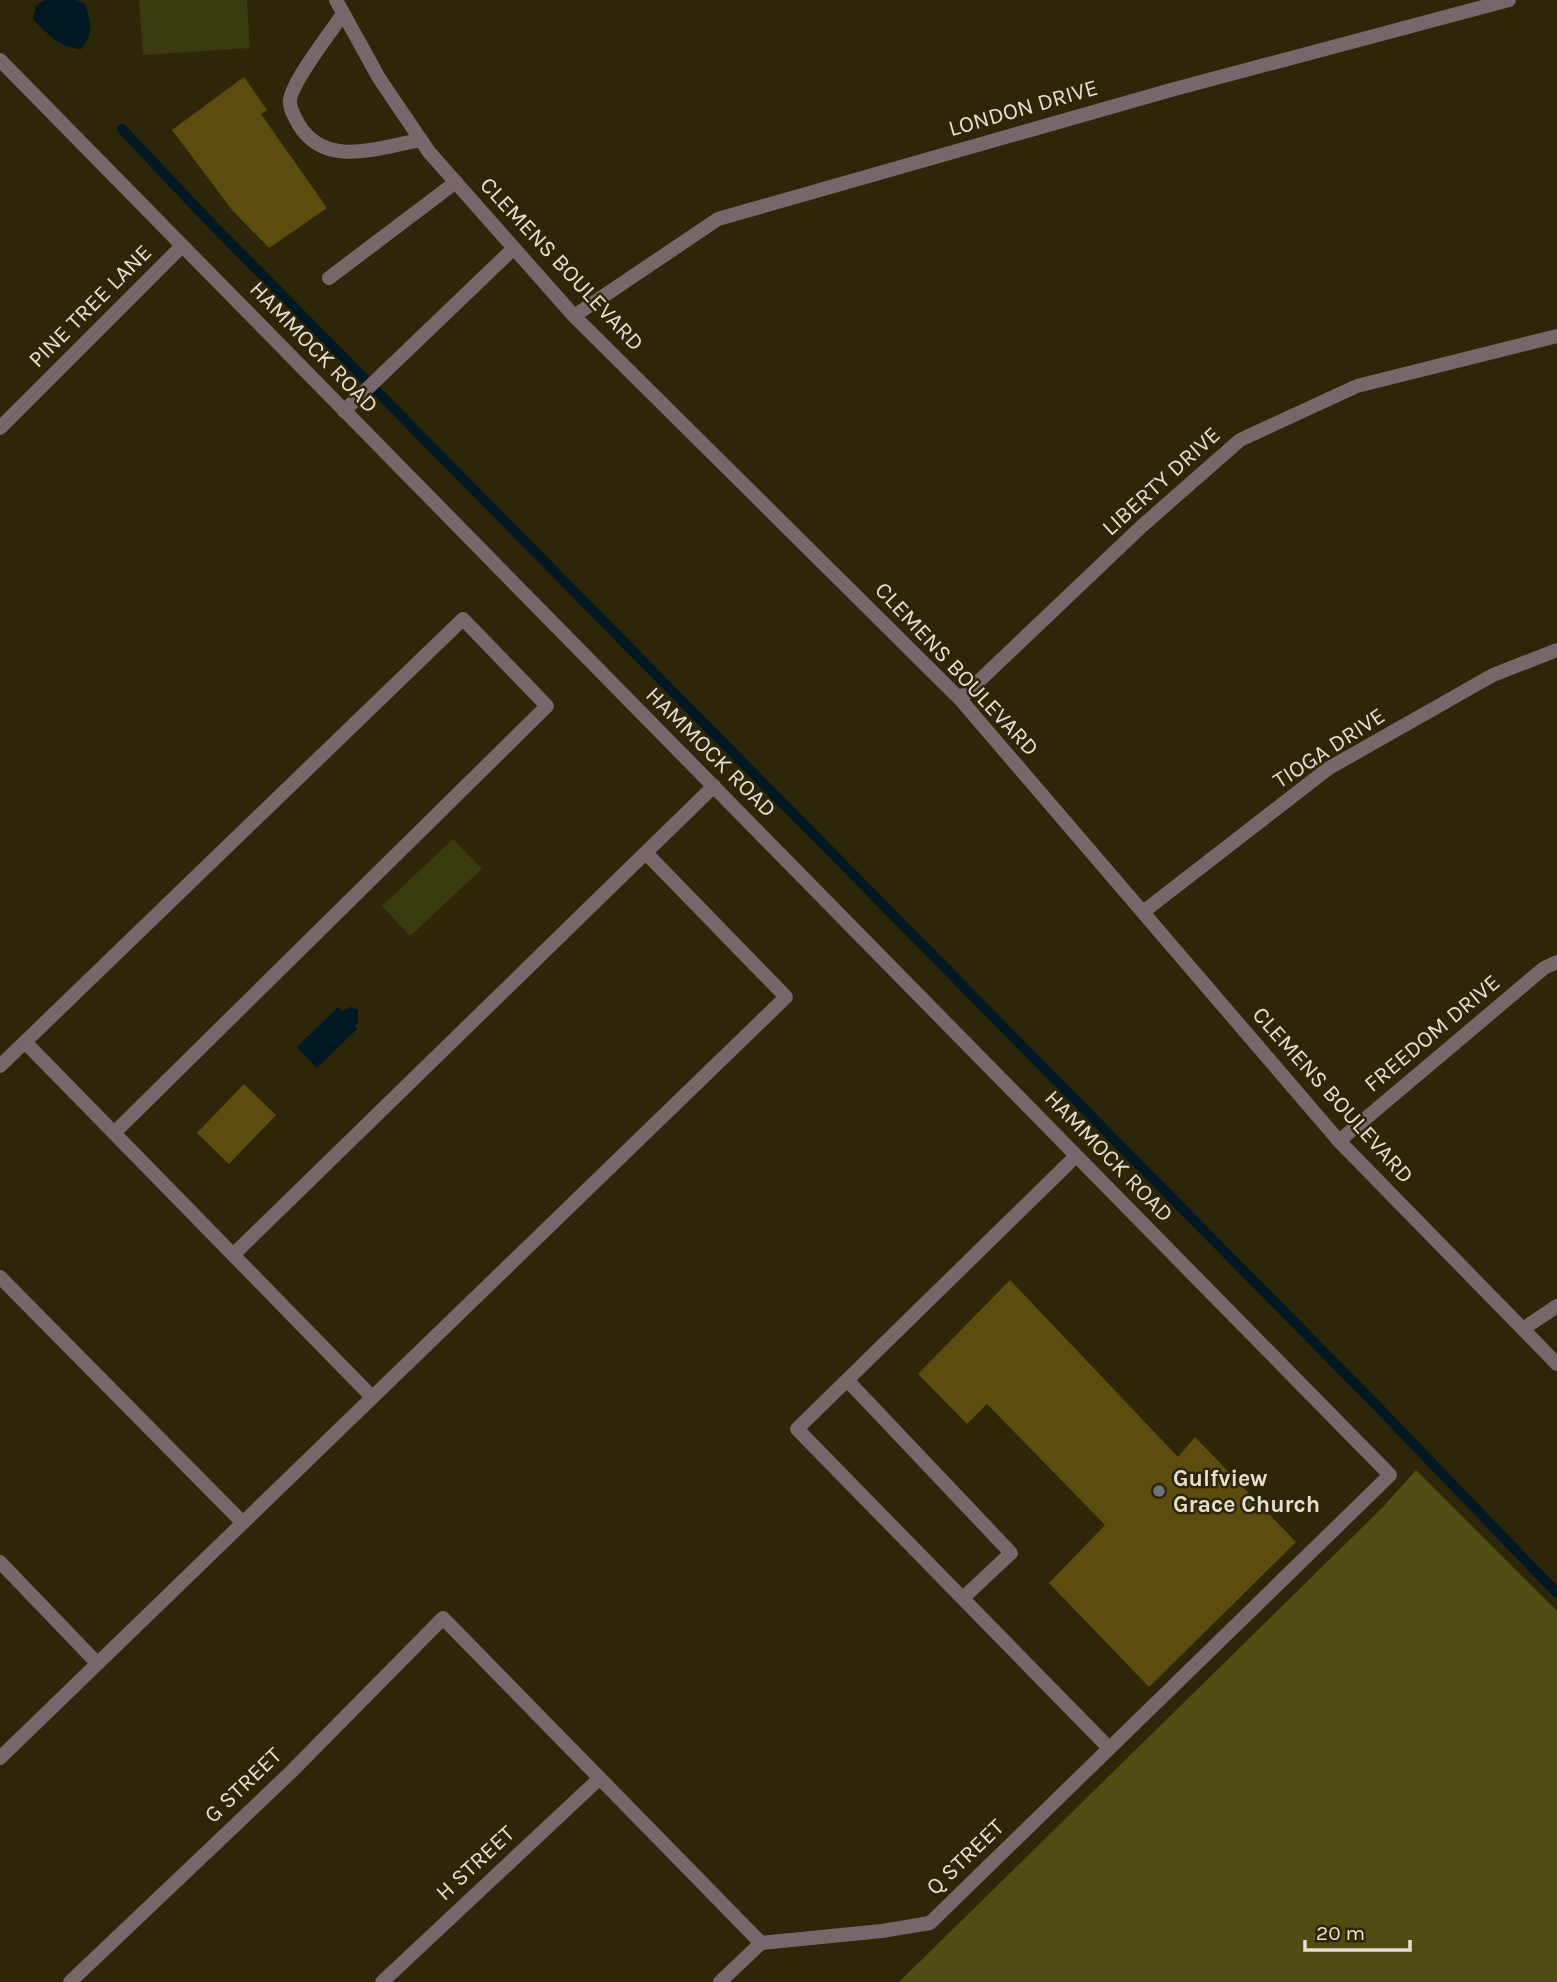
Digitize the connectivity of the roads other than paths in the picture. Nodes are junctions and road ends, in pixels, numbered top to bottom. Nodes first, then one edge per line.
1 (336, 0) edge
2 (1509, 0) edge
3 (343, 14) junction
4 (0, 60) edge
5 (421, 140) junction
6 (456, 182) junction
7 (183, 246) junction
8 (514, 248) junction
9 (329, 278) dead end
10 (574, 316) junction
11 (1557, 336) edge
12 (344, 411) junction
13 (0, 428) edge
14 (1557, 650) edge
15 (960, 699) junction
16 (714, 786) junction
17 (646, 853) junction
18 (1143, 912) junction
19 (1557, 962) edge
20 (25, 1042) junction
21 (0, 1066) edge
22 (114, 1133) junction
23 (1339, 1141) junction
24 (1076, 1156) junction
25 (233, 1255) junction
26 (0, 1278) edge
27 (1557, 1307) edge
28 (1523, 1329) junction
29 (1557, 1364) edge
30 (847, 1380) junction
31 (372, 1397) junction
32 (1390, 1475) joint
33 (243, 1523) junction
34 (0, 1562) edge
35 (963, 1598) junction
36 (97, 1663) junction
37 (1109, 1748) junction
38 (0, 1758) edge
39 (600, 1778) junction
40 (761, 1943) junction
41 (70, 1982) edge
42 (382, 1982) edge
43 (720, 1982) edge

1 - 3 street, CLEMENS BOULEVARD
2 - 10 street, LONDON DRIVE
3 - 5 street, CLEMENS BOULEVARD
3 - 5 street
4 - 7 street, HAMMOCK ROAD
5 - 6 street, CLEMENS BOULEVARD
6 - 8 street, CLEMENS BOULEVARD
6 - 9 street
7 - 12 street, HAMMOCK ROAD
7 - 13 street, PINE TREE LANE
8 - 10 street, CLEMENS BOULEVARD
8 - 12 street
10 - 15 street, CLEMENS BOULEVARD
11 - 15 street, LIBERTY DRIVE
12 - 16 street, HAMMOCK ROAD
14 - 18 street, TIOGA DRIVE
15 - 18 street, CLEMENS BOULEVARD
16 - 17 street
16 - 24 street, HAMMOCK ROAD
17 - 25 street
17 - 31 street
18 - 23 street, CLEMENS BOULEVARD
19 - 23 street, FREEDOM DRIVE
20 - 21 street
20 - 22 street
20 - 22 street
22 - 25 street
23 - 28 street, CLEMENS BOULEVARD
24 - 30 street
24 - 32 street, HAMMOCK ROAD
25 - 31 street
26 - 33 street
27 - 28 street
28 - 29 street, CLEMENS BOULEVARD
30 - 35 street
30 - 35 street
31 - 33 street
32 - 37 street, Q STREET
33 - 36 street
34 - 36 street
35 - 37 street
36 - 38 street
37 - 40 street, Q STREET
39 - 40 street
39 - 41 street, G STREET
39 - 42 street, H STREET
40 - 43 street

